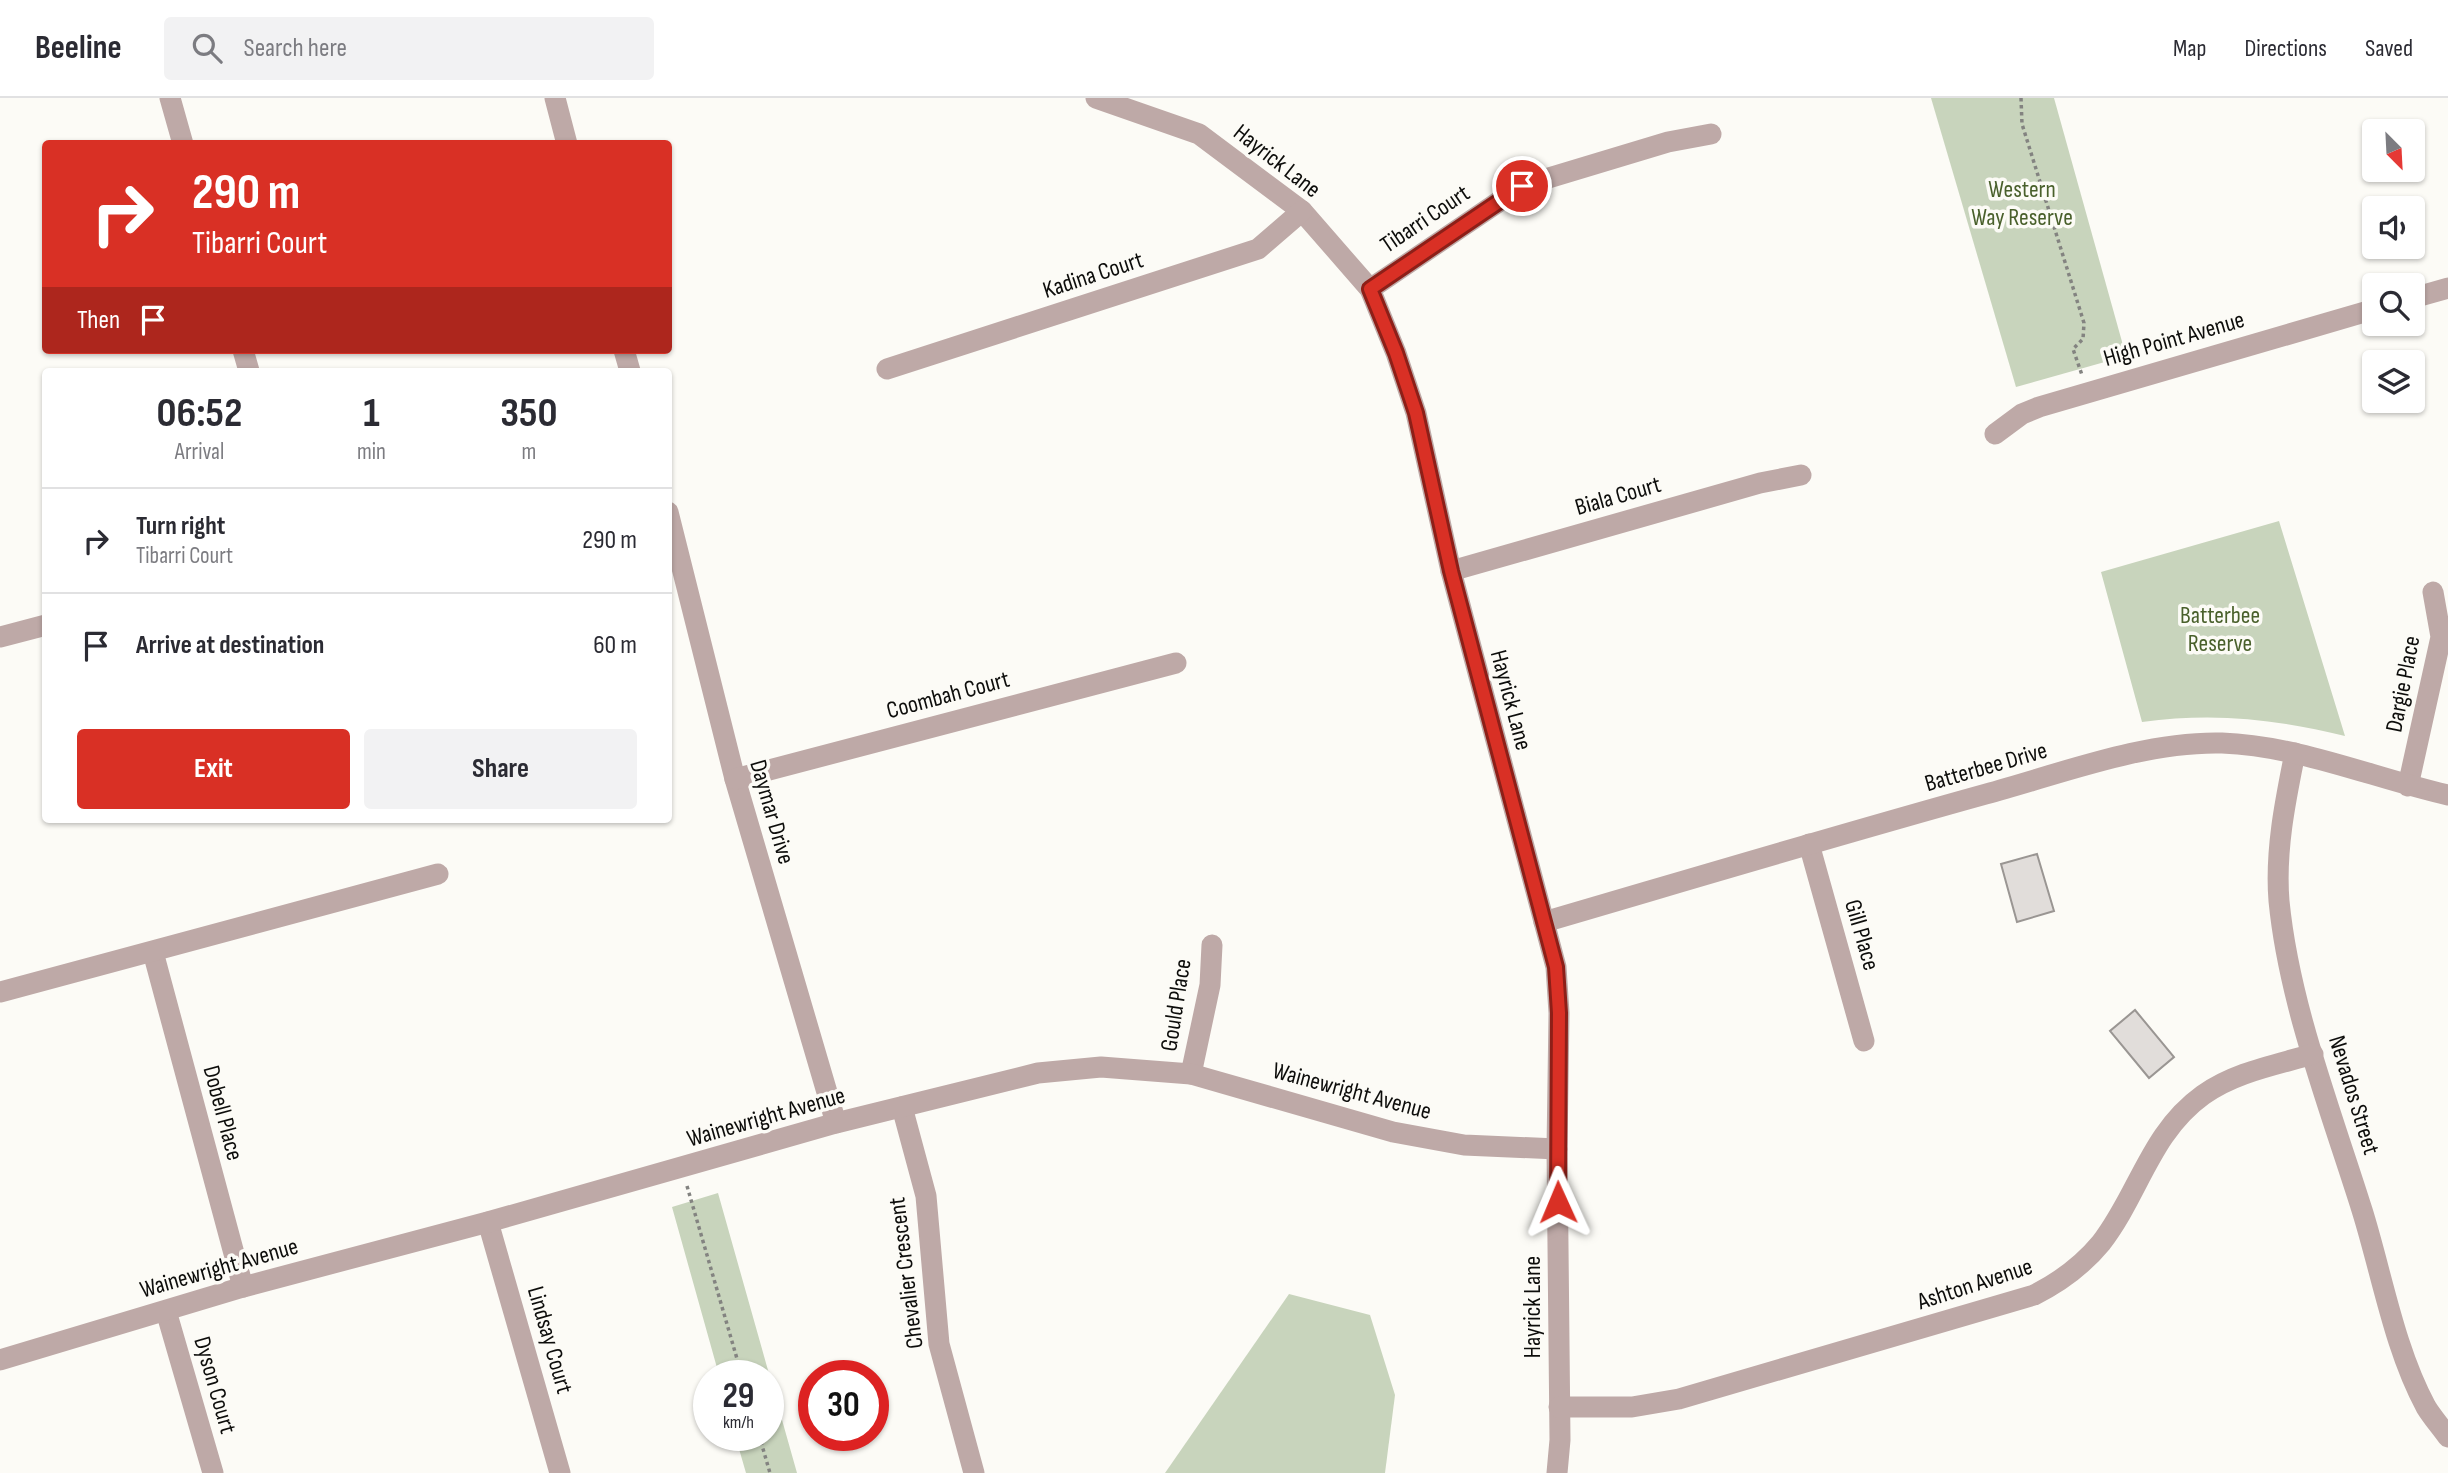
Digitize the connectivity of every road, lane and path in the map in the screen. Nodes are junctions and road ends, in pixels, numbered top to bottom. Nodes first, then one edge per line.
1 (170, 98) edge
2 (555, 98) edge
3 (1096, 98) edge
4 (2021, 98) edge
5 (1711, 134) dead end
6 (182, 140) edge
7 (566, 140) edge
8 (1302, 211) junction
9 (2448, 288) edge
10 (1370, 289) junction
11 (2425, 295) edge
12 (2362, 313) edge
13 (887, 369) dead end
14 (2087, 392) junction
15 (1996, 435) dead end
16 (1801, 475) dead end
17 (672, 528) edge
18 (1451, 571) junction
19 (2432, 592) dead end
20 (42, 626) edge
21 (0, 637) edge
22 (1176, 663) dead end
23 (2295, 754) junction
24 (734, 779) junction
25 (2408, 786) junction
26 (2448, 795) edge
27 (1809, 844) junction
28 (438, 874) dead end
29 (1544, 922) junction
30 (1212, 945) dead end
31 (153, 952) junction
32 (0, 992) edge
33 (1864, 1041) dead end
34 (2313, 1054) junction
35 (1191, 1074) junction
36 (902, 1107) junction
37 (836, 1123) junction
38 (1557, 1149) junction
39 (682, 1168) junction
40 (488, 1222) junction
41 (243, 1287) junction
42 (166, 1311) junction
43 (0, 1360) edge
44 (737, 1360) edge
45 (1559, 1407) junction
46 (2448, 1437) edge
47 (764, 1451) edge
48 (214, 1473) edge
49 (560, 1473) edge
50 (770, 1473) edge
51 (974, 1473) edge
52 (1557, 1473) edge

1 - 6 street
2 - 7 street
3 - 8 street, Hayrick Lane
4 - 14 path
5 - 10 street, Tibarri Court
8 - 10 street, Hayrick Lane
8 - 13 street, Kadina Court
9 - 11 street
10 - 18 street, Hayrick Lane
12 - 14 street, High Point Avenue
14 - 15 street, High Point Avenue
16 - 18 street, Biala Court
17 - 24 street, Daymar Drive
18 - 29 street, Hayrick Lane
19 - 25 street, Dargie Place
20 - 21 street
22 - 24 street, Coombah Court
23 - 25 street, Batterbee Drive
23 - 27 street, Batterbee Drive
23 - 34 street, Nevados Street
24 - 37 street, Daymar Drive
25 - 26 street, Batterbee Drive
27 - 29 street, Batterbee Drive
27 - 33 street, Gill Place
28 - 31 street
29 - 38 street, Hayrick Lane
30 - 35 street, Gould Place
31 - 32 street
31 - 41 street, Dobell Place
34 - 45 street, Ashton Avenue
34 - 46 street, Nevados Street
35 - 36 street, Wainewright Avenue
35 - 38 street, Wainewright Avenue
36 - 37 street, Wainewright Avenue
36 - 51 street, Chevalier Crescent
37 - 39 street, Wainewright Avenue
38 - 45 street, Hayrick Lane
39 - 40 street, Wainewright Avenue
39 - 44 path
40 - 41 street, Wainewright Avenue
40 - 49 street, Lindsay Court
41 - 42 street, Wainewright Avenue
42 - 43 street, Wainewright Avenue
42 - 48 street, Dyson Court
45 - 52 street, Hayrick Lane
47 - 50 path

